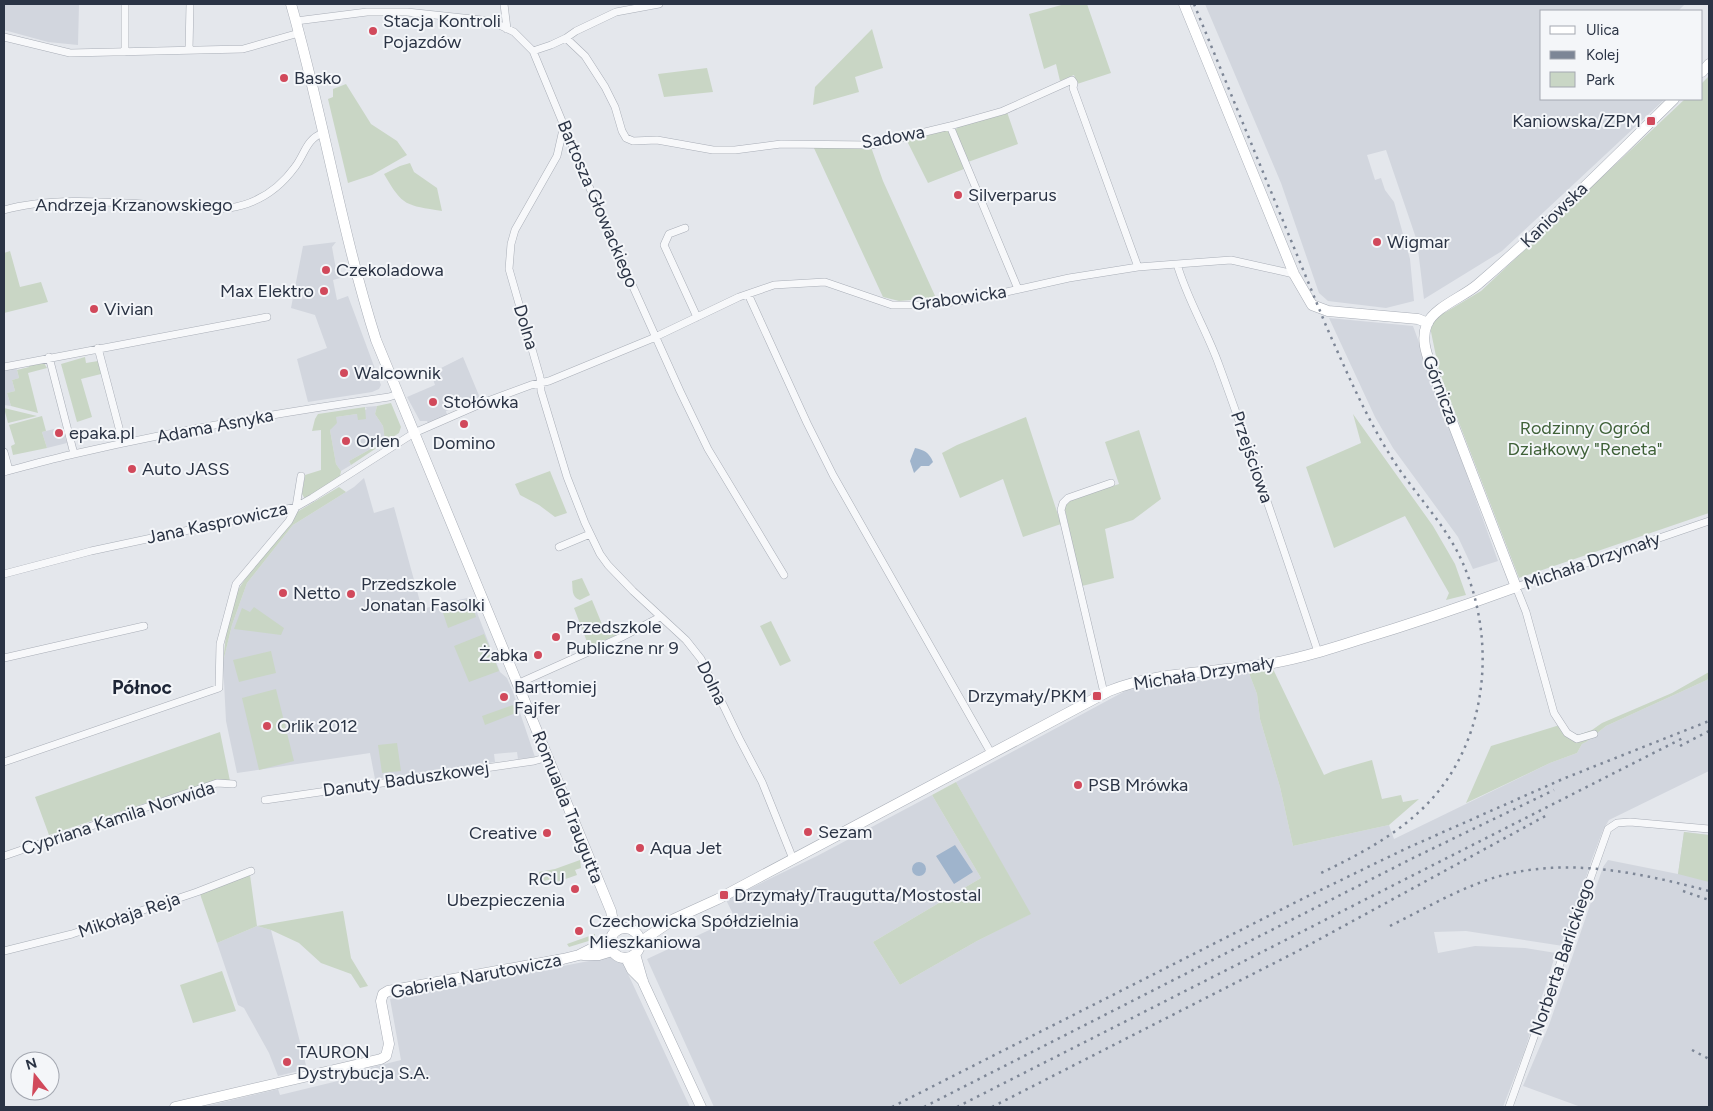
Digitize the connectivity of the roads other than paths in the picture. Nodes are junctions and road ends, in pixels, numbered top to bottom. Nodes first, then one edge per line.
1 (125, 4) edge
2 (190, 4) edge
3 (291, 4) edge
4 (404, 4) edge
5 (504, 4) edge
6 (659, 4) edge
7 (1184, 4) edge
8 (407, 12) junction
9 (296, 21) junction
10 (507, 29) junction
11 (300, 33) junction
12 (4, 37) edge
13 (566, 38) junction
14 (189, 50) junction
15 (533, 50) junction
16 (125, 52) junction
17 (1673, 100) edge
18 (564, 124) junction
19 (950, 126) junction
20 (323, 133) junction
21 (4, 210) edge
22 (685, 228) dead end
23 (1178, 264) junction
24 (1138, 267) junction
25 (1294, 274) junction
26 (1018, 289) junction
27 (748, 294) junction
28 (267, 317) dead end
29 (697, 317) junction
30 (1428, 323) junction
31 (655, 336) junction
32 (98, 348) junction
33 (49, 357) junction
34 (4, 366) edge
35 (540, 383) junction
36 (398, 394) junction
37 (414, 433) junction
38 (122, 443) junction
39 (4, 452) edge
40 (74, 454) junction
41 (6, 471) edge
42 (301, 476) dead end
43 (1111, 483) dead end
44 (296, 507) junction
45 (1709, 521) edge
46 (590, 534) junction
47 (559, 546) dead end
48 (4, 574) edge
49 (784, 575) dead end
50 (1516, 587) junction
51 (660, 617) junction
52 (144, 626) dead end
53 (1318, 652) junction
54 (4, 658) edge
55 (517, 684) junction
56 (1104, 693) junction
57 (1594, 734) dead end
58 (991, 753) junction
59 (548, 757) junction
60 (4, 762) edge
61 (233, 784) dead end
62 (265, 800) dead end
63 (1709, 829) edge
64 (4, 856) edge
65 (793, 860) junction
66 (251, 871) dead end
67 (620, 930) junction
68 (638, 937) junction
69 (611, 948) junction
70 (4, 951) edge
71 (631, 956) junction
72 (175, 1107) edge
73 (701, 1107) edge
74 (1509, 1107) edge

1 - 16 street
2 - 14 street
3 - 9 street, Romualda Traugutta
4 - 8 street
5 - 10 street
6 - 13 street
7 - 25 street
8 - 9 street, Bartosza Głowackiego
8 - 10 street, Bartosza Głowackiego
9 - 11 street, Romualda Traugutta
10 - 15 street, Bartosza Głowackiego
11 - 14 street
11 - 20 street, Romualda Traugutta
12 - 16 street
13 - 15 street
13 - 19 street, Sadowa
14 - 16 street
15 - 18 street, Bartosza Głowackiego
17 - 30 street, Kaniowska
18 - 31 street, Bartosza Głowackiego
18 - 35 street, Dolna
19 - 24 street, Sadowa
19 - 26 street
20 - 21 street, Andrzeja Krzanowskiego
20 - 36 street, Romualda Traugutta
22 - 29 street
23 - 24 street, Grabowicka
23 - 25 street, Grabowicka
23 - 53 street, Przejściowa
24 - 26 street, Grabowicka
25 - 30 street
26 - 27 street, Grabowicka
27 - 29 street, Grabowicka
27 - 58 street
28 - 32 street
29 - 31 street, Grabowicka
30 - 50 street, Górnicza
31 - 35 street, Grabowicka
31 - 49 street, Bartosza Głowackiego
32 - 33 street
32 - 38 street
33 - 34 street
33 - 40 street
35 - 37 street, Grabowicka
35 - 46 street, Dolna
36 - 37 street, Romualda Traugutta
36 - 38 street, Adama Asnyka
37 - 44 street, Jana Kasprowicza
37 - 55 street, Romualda Traugutta
38 - 40 street, Adama Asnyka
39 - 41 street
40 - 41 street, Adama Asnyka
42 - 44 street
43 - 56 street
44 - 48 street, Jana Kasprowicza
44 - 60 street
45 - 50 street, Michała Drzymały
46 - 47 street
46 - 51 street, Dolna
50 - 53 street, Michała Drzymały
50 - 57 street, Górnicza
51 - 55 street
51 - 65 street, Dolna
52 - 54 street
53 - 56 street, Michała Drzymały
55 - 59 street, Romualda Traugutta
56 - 58 street, Michała Drzymały
58 - 65 street, Michała Drzymały
59 - 62 street, Danuty Baduszkowej
59 - 67 street, Romualda Traugutta
61 - 64 street, Cypriana Kamila Norwida
63 - 74 street, Norberta Barlickiego
65 - 68 street, Michała Drzymały
66 - 70 street, Mikołaja Reja
67 - 68 street
67 - 69 street
68 - 71 street
69 - 71 street
69 - 72 street, Gabriela Narutowicza
71 - 73 street

